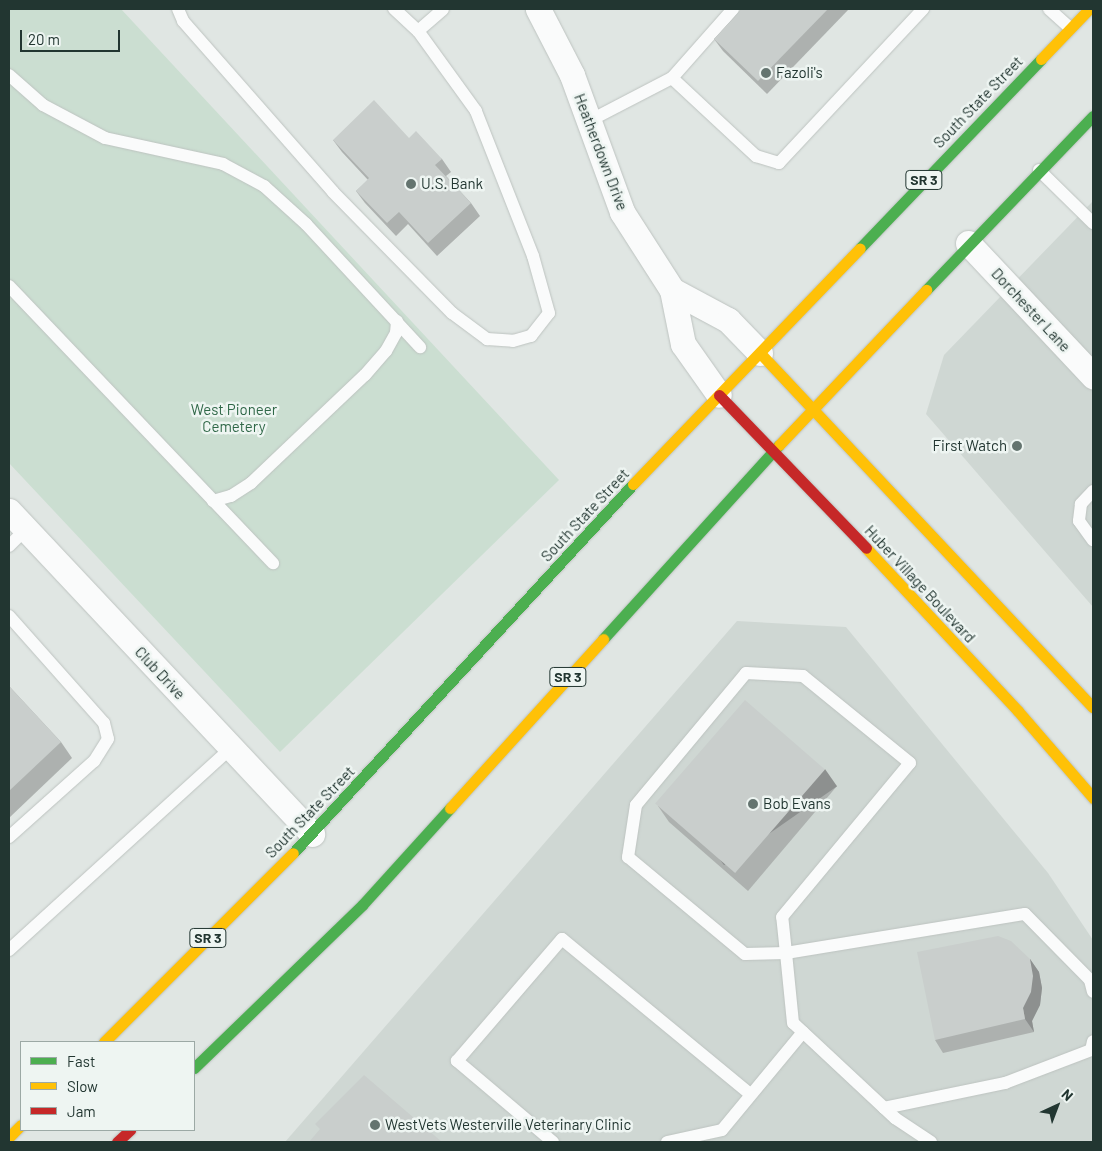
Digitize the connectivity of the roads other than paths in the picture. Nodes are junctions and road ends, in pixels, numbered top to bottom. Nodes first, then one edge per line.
1 (178, 9) edge
2 (394, 9) edge
3 (443, 9) edge
4 (538, 9) edge
5 (733, 9) edge
6 (922, 9) edge
7 (1049, 9) edge
8 (1089, 9) edge
9 (1070, 28) junction
10 (418, 31) junction
11 (9, 75) edge
12 (672, 78) junction
13 (1093, 116) edge
14 (589, 121) junction
15 (1039, 170) junction
16 (1093, 223) edge
17 (968, 243) junction
18 (9, 286) edge
19 (672, 290) junction
20 (397, 321) junction
21 (420, 347) dead end
22 (760, 353) junction
23 (1093, 376) edge
24 (719, 395) junction
25 (813, 406) junction
26 (774, 450) junction
27 (1093, 491) edge
28 (213, 501) junction
29 (9, 511) edge
30 (17, 538) edge
31 (1093, 540) edge
32 (273, 563) dead end
33 (9, 616) edge
34 (1093, 707) edge
35 (231, 748) junction
36 (1093, 798) edge
37 (312, 834) junction
38 (9, 837) edge
39 (9, 950) edge
40 (786, 953) junction
41 (1093, 992) edge
42 (803, 1032) junction
43 (105, 1041) edge
44 (1093, 1041) edge
45 (195, 1067) edge
46 (749, 1094) junction
47 (884, 1108) junction
48 (20, 1126) edge
49 (129, 1131) edge
50 (9, 1137) edge
51 (117, 1142) edge
52 (553, 1142) edge
53 (667, 1142) edge
54 (931, 1142) edge

1 - 10 lane
2 - 10 lane
3 - 10 lane
4 - 14 street, Heatherdown Drive
5 - 12 lane
6 - 12 lane
7 - 9 lane
8 - 9 main road, South State Street / SR 3
9 - 22 main road, South State Street / SR 3
11 - 20 lane
12 - 14 lane
13 - 15 main road, SR 3
14 - 19 street, Heatherdown Drive
15 - 16 lane
15 - 17 main road, SR 3
17 - 23 street, Dorchester Lane
17 - 25 main road, SR 3
18 - 28 lane
19 - 22 street, Heatherdown Drive
19 - 24 street, Heatherdown Drive
20 - 21 lane
20 - 28 lane
22 - 24 main road, South State Street / SR 3
22 - 25 main road
24 - 26 main road, Huber Village Boulevard
24 - 37 main road, South State Street / SR 3
25 - 26 main road, SR 3
25 - 34 main road
26 - 36 main road, Huber Village Boulevard
26 - 45 main road, SR 3
27 - 31 lane
28 - 32 lane
29 - 30 street, Club Drive
30 - 35 street, Club Drive
33 - 38 lane
35 - 37 street, Club Drive
35 - 39 lane
37 - 43 main road, South State Street / SR 3
40 - 40 lane
40 - 41 lane
40 - 42 lane
42 - 46 lane
42 - 47 lane
44 - 47 lane
46 - 52 lane
46 - 53 lane
47 - 54 lane
48 - 50 main road
49 - 51 main road

